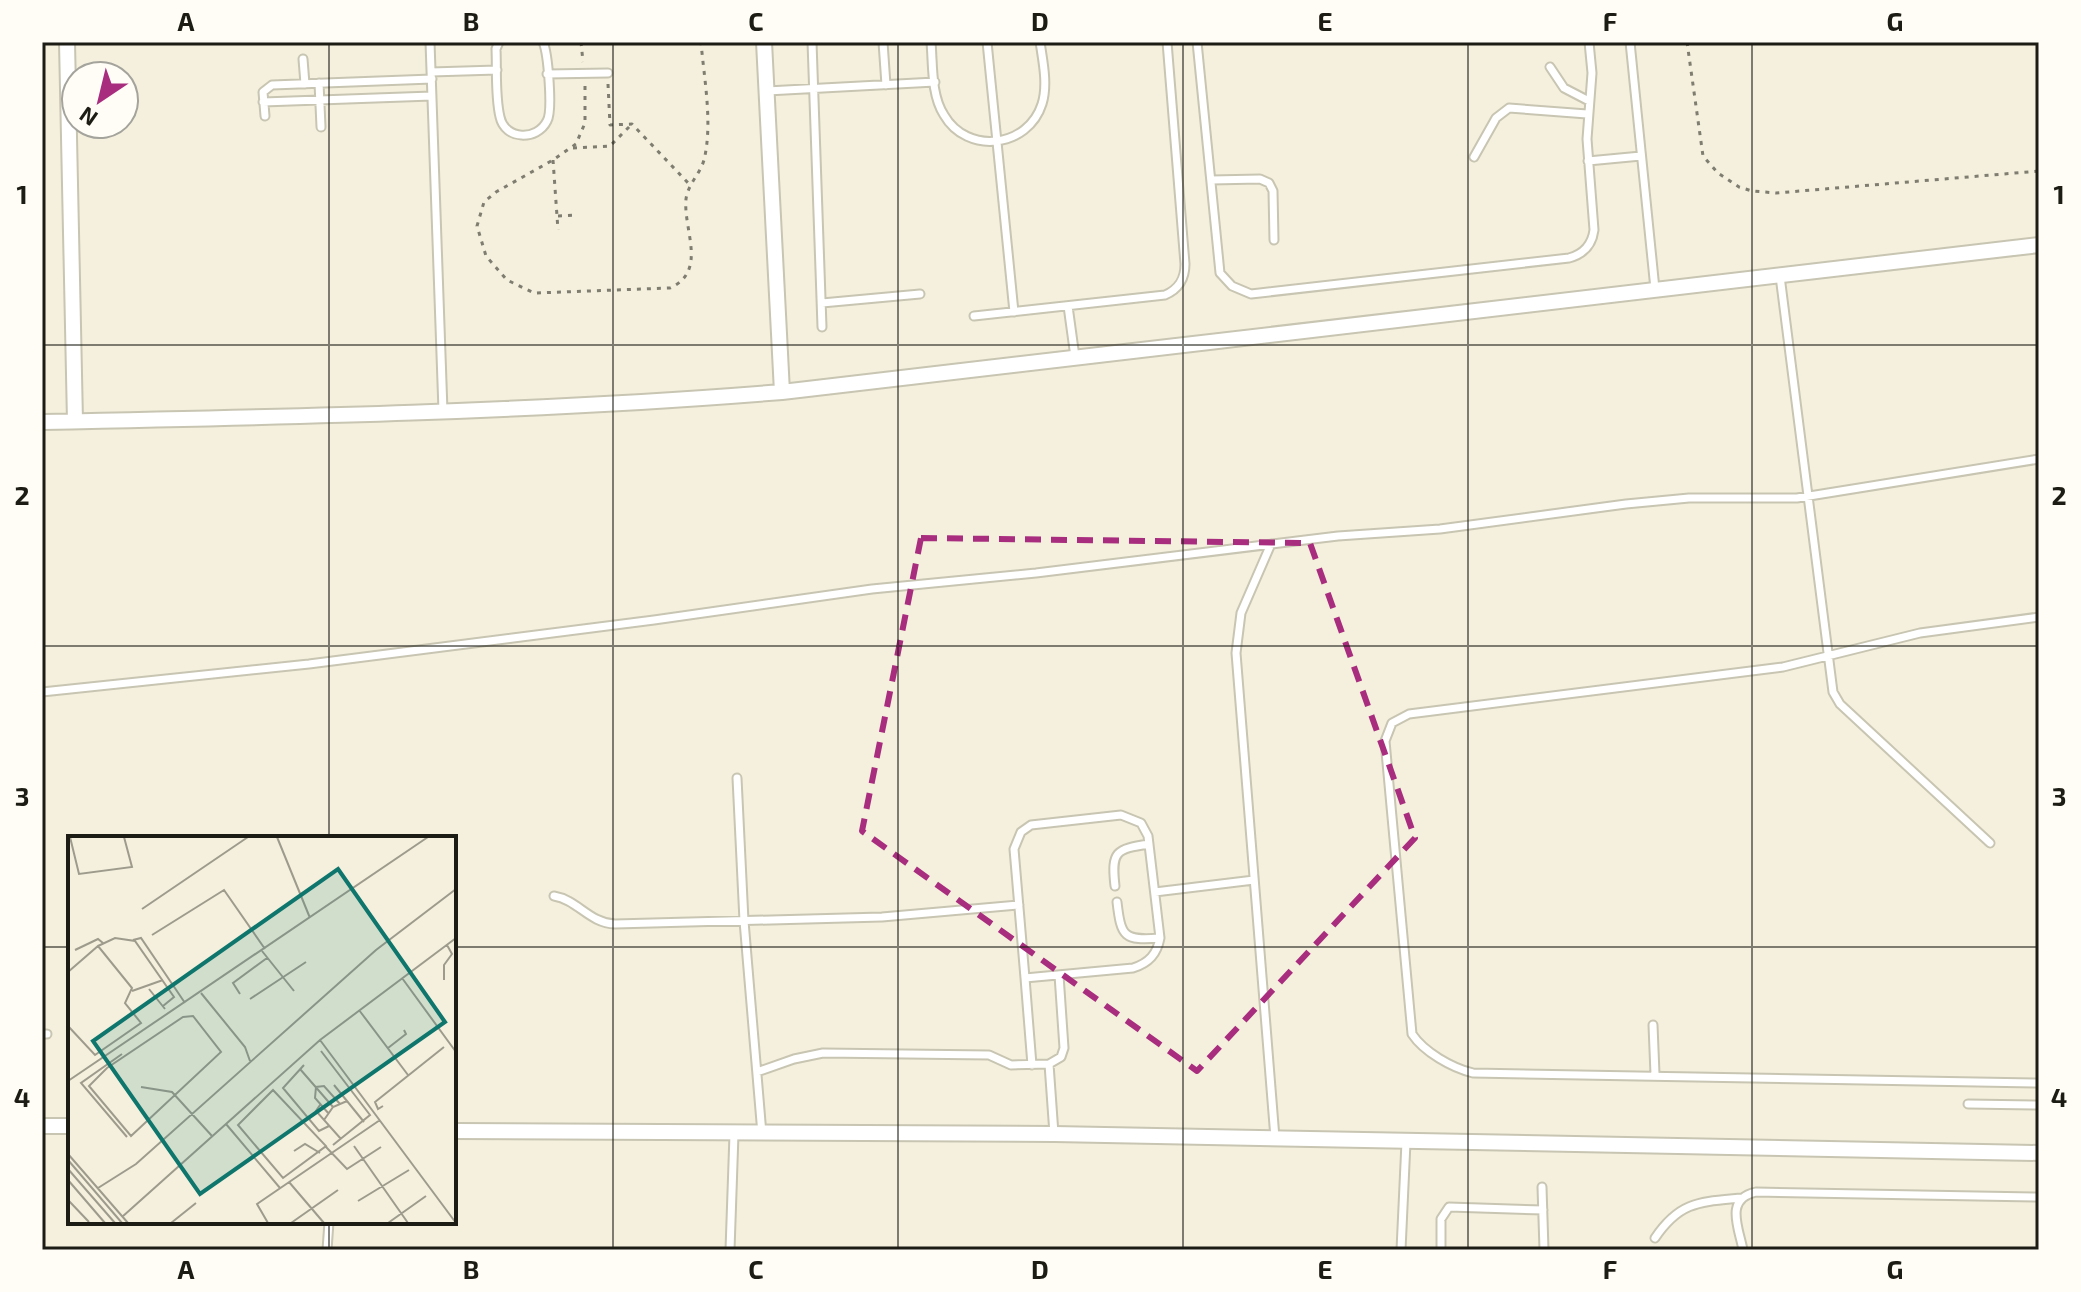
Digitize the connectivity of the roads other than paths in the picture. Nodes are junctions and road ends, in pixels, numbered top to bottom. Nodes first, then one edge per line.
1 (67, 42) edge
2 (430, 42) edge
3 (499, 42) edge
4 (543, 42) edge
5 (764, 42) edge
6 (812, 42) edge
7 (883, 42) edge
8 (931, 42) edge
9 (987, 42) edge
10 (1040, 42) edge
11 (1167, 42) edge
12 (1197, 42) edge
13 (1589, 42) edge
14 (1630, 42) edge
15 (303, 59) dead end
16 (1550, 67) dead end
17 (497, 70) junction
18 (608, 73) road end
19 (547, 74) junction
20 (432, 76) junction
21 (935, 82) junction
22 (319, 83) junction
23 (305, 84) junction
24 (886, 85) junction
25 (814, 89) junction
26 (765, 91) junction
27 (432, 96) junction
28 (319, 100) junction
29 (1589, 101) junction
30 (263, 102) junction
31 (1587, 114) junction
32 (265, 116) dead end
33 (321, 127) dead end
34 (997, 142) junction
35 (1641, 156) junction
36 (1474, 157) dead end
37 (1588, 161) junction
38 (1211, 180) junction
39 (1274, 240) dead end
40 (2039, 245) edge
41 (1780, 276) junction
42 (1655, 289) junction
43 (920, 294) dead end
44 (822, 303) junction
45 (1068, 306) junction
46 (1014, 312) junction
47 (974, 316) dead end
48 (822, 327) dead end
49 (1076, 360) junction
50 (782, 392) junction
51 (443, 411) junction
52 (75, 421) junction
53 (42, 422) edge
54 (2039, 459) edge
55 (1808, 496) junction
56 (1271, 544) junction
57 (2039, 617) edge
58 (1828, 656) junction
59 (42, 692) edge
60 (737, 778) dead end
61 (1990, 843) dead end
62 (1149, 844) junction
63 (1254, 880) junction
64 (1115, 886) dead end
65 (1155, 892) junction
66 (554, 896) dead end
67 (1117, 902) dead end
68 (1019, 905) junction
69 (744, 921) junction
70 (1160, 938) junction
71 (1059, 975) junction
72 (1025, 978) junction
73 (1653, 1025) dead end
74 (1049, 1064) junction
75 (1032, 1065) junction
76 (757, 1072) junction
77 (1655, 1074) junction
78 (2039, 1083) edge
79 (1968, 1104) dead end
80 (2039, 1105) edge
81 (42, 1126) edge
82 (68, 1126) edge
83 (456, 1131) edge
84 (734, 1134) junction
85 (762, 1134) junction
86 (1054, 1134) junction
87 (1275, 1140) junction
88 (1406, 1142) junction
89 (2039, 1153) edge
90 (1542, 1187) dead end
91 (2039, 1197) edge
92 (1742, 1198) junction
93 (1543, 1210) junction
94 (329, 1224) edge
95 (1655, 1238) dead end
96 (327, 1250) edge
97 (730, 1250) edge
98 (1401, 1250) edge
99 (1441, 1250) edge
100 (1544, 1250) edge
101 (1743, 1250) edge

1 - 52 street
2 - 20 lane
3 - 17 lane
4 - 19 lane
5 - 26 street
6 - 25 lane
7 - 24 lane
8 - 21 lane
9 - 34 lane
10 - 34 lane
11 - 45 lane
12 - 38 lane
13 - 29 lane
14 - 35 lane
15 - 23 lane
16 - 29 lane
17 - 19 lane
17 - 20 lane
18 - 19 lane
20 - 22 lane
20 - 27 lane
21 - 24 lane
21 - 34 lane
22 - 23 lane
22 - 28 lane
23 - 30 lane
24 - 25 lane
25 - 26 lane
25 - 44 lane
26 - 50 street
27 - 28 lane
27 - 51 lane
28 - 30 lane
28 - 33 lane
29 - 31 lane
30 - 32 lane
31 - 36 lane
31 - 37 lane
34 - 46 lane
35 - 37 lane
35 - 42 lane
37 - 38 lane
38 - 39 lane
40 - 41 street
41 - 42 street
41 - 55 lane
42 - 49 street
43 - 44 lane
44 - 48 lane
45 - 46 lane
45 - 49 lane
46 - 47 lane
49 - 50 street
50 - 51 street
51 - 52 street
52 - 53 street
54 - 55 lane
55 - 56 lane
55 - 58 lane
56 - 59 lane
56 - 63 lane
57 - 58 lane
58 - 61 lane
58 - 77 lane
60 - 69 lane
62 - 64 lane
62 - 65 lane
62 - 68 lane
63 - 65 lane
63 - 87 lane
65 - 70 lane
66 - 69 lane
67 - 70 lane
68 - 69 lane
68 - 72 lane
69 - 76 lane
70 - 71 lane
71 - 72 lane
71 - 74 lane
72 - 75 lane
73 - 77 lane
74 - 75 lane
74 - 86 lane
75 - 76 lane
76 - 85 lane
77 - 78 lane
79 - 80 lane
81 - 82 street
83 - 84 street
84 - 85 street
84 - 97 lane
85 - 86 street
86 - 87 street
87 - 88 street
88 - 89 street
88 - 98 lane
90 - 93 lane
91 - 92 lane
92 - 95 lane
92 - 101 lane
93 - 99 lane
93 - 100 lane
94 - 96 lane

